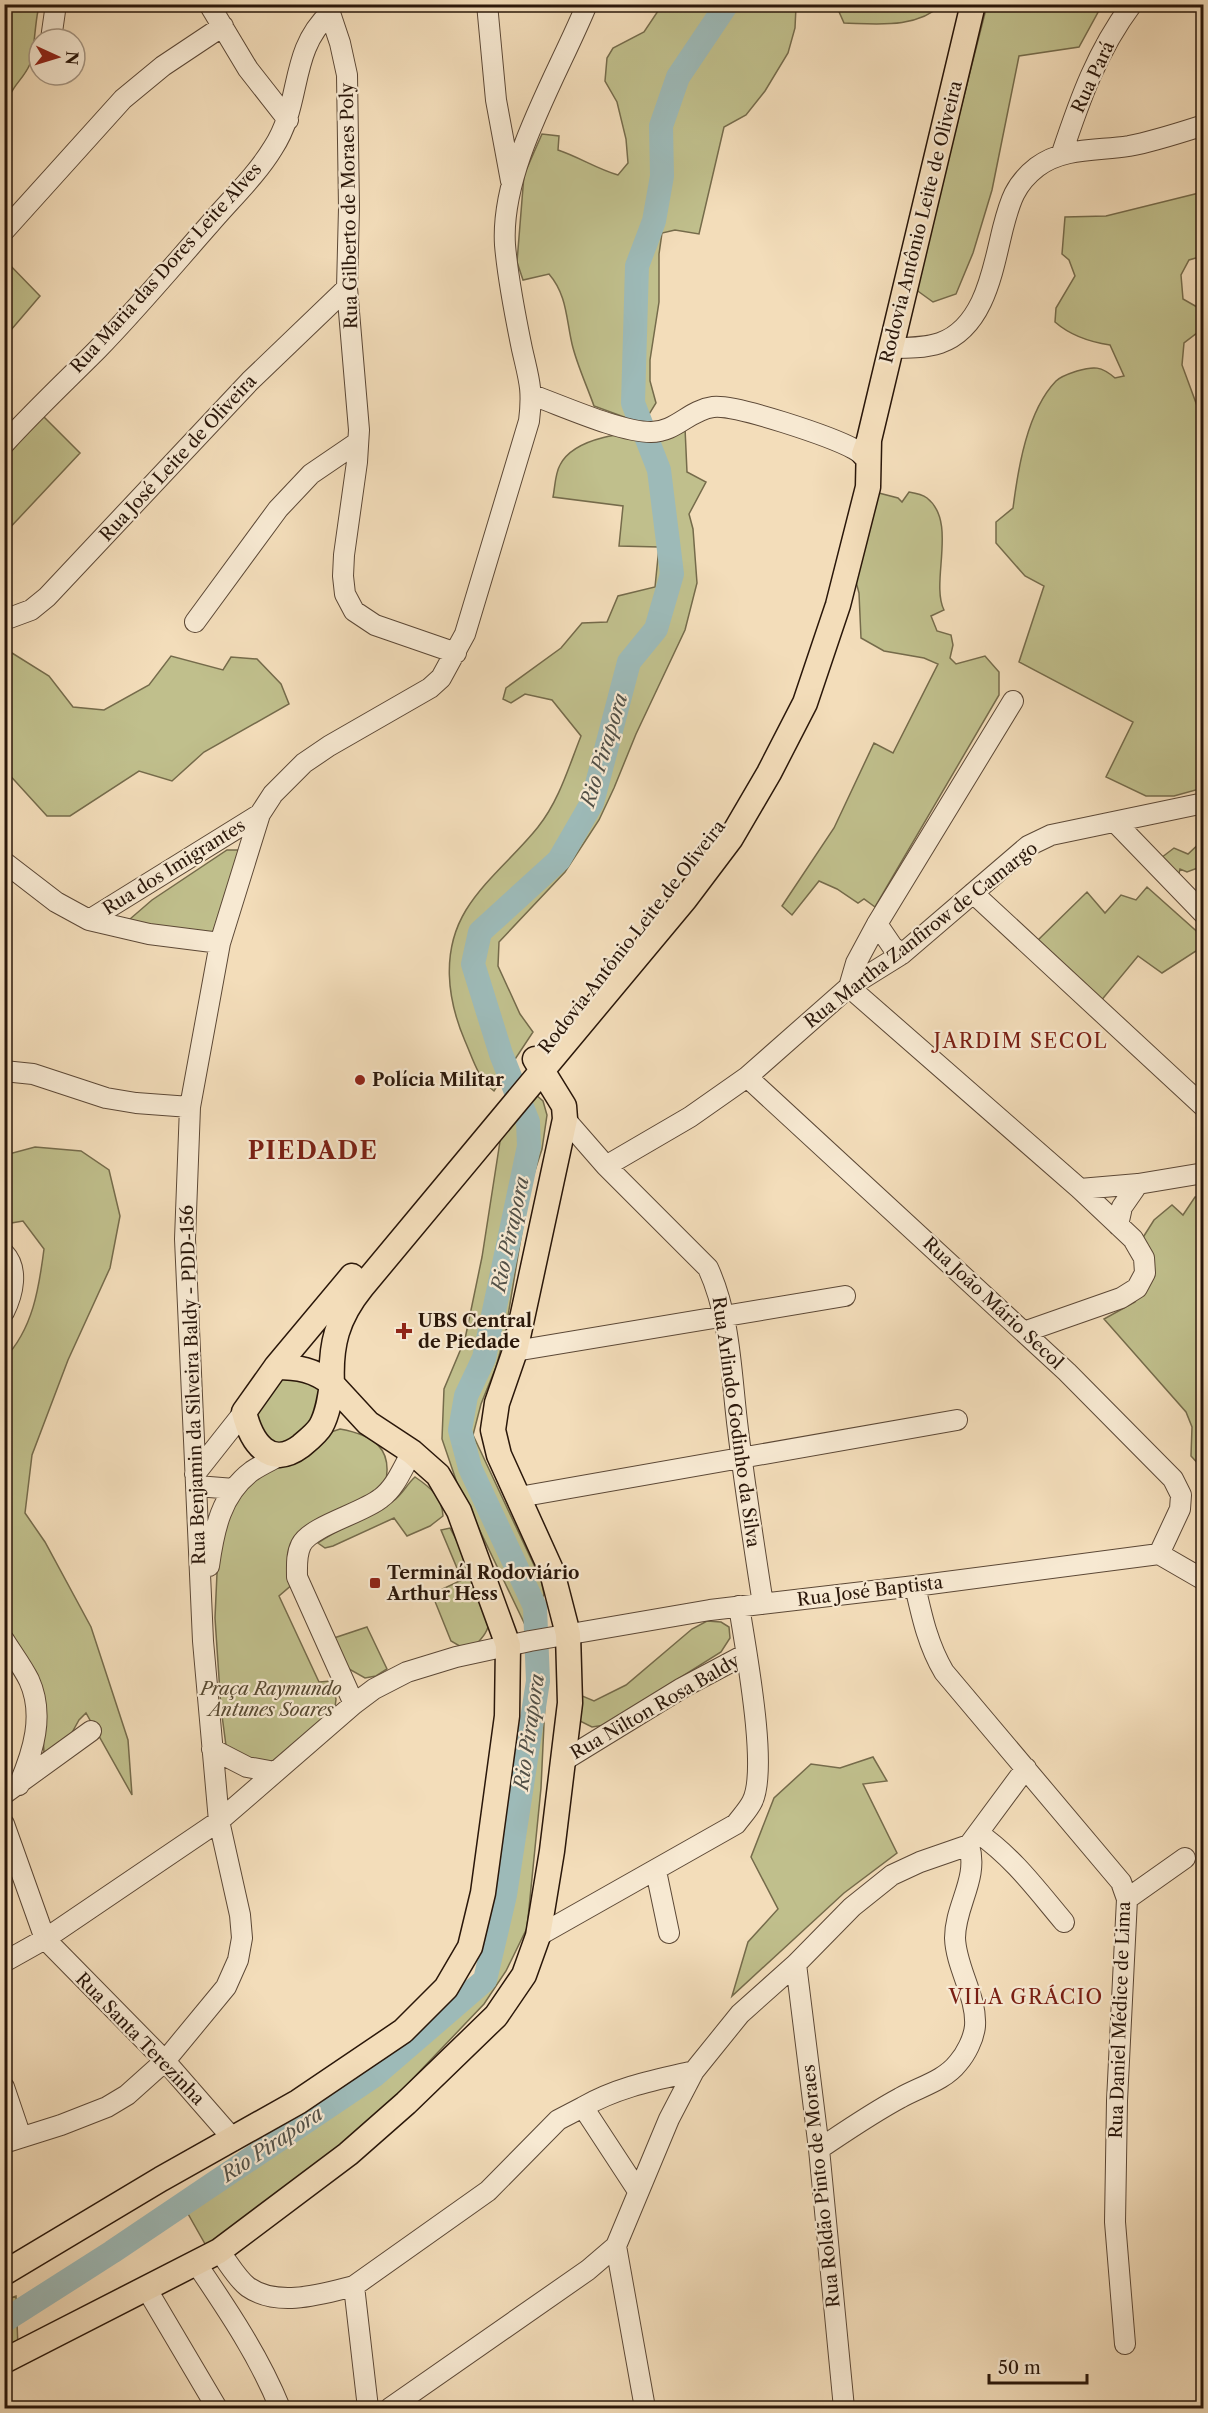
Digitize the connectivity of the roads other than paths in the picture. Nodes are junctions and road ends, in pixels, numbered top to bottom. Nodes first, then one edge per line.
1 (56, 4) edge
2 (209, 4) edge
3 (487, 4) edge
4 (587, 4) edge
5 (973, 4) edge
6 (1132, 4) edge
7 (331, 9) edge
8 (223, 26) junction
9 (53, 27) edge
10 (288, 120) junction
11 (1203, 125) edge
12 (1062, 153) junction
13 (511, 181) junction
14 (4, 231) edge
15 (347, 288) junction
16 (891, 348) junction
17 (532, 395) junction
18 (358, 442) junction
19 (4, 444) edge
20 (867, 452) junction
21 (4, 620) edge
22 (195, 622) dead end
23 (456, 653) junction
24 (1013, 701) dead end
25 (1203, 803) edge
26 (260, 814) junction
27 (1116, 823) junction
28 (4, 862) edge
29 (973, 893) junction
30 (1203, 914) edge
31 (89, 920) junction
32 (877, 924) junction
33 (220, 943) junction
34 (902, 954) junction
35 (849, 987) junction
36 (562, 1047) junction
37 (536, 1068) junction
38 (4, 1071) edge
39 (747, 1077) junction
40 (557, 1092) junction
41 (1201, 1101) edge
42 (190, 1107) junction
43 (501, 1109) junction
44 (565, 1119) junction
45 (606, 1166) junction
46 (1203, 1173) edge
47 (1138, 1184) junction
48 (1080, 1189) junction
49 (1118, 1226) junction
50 (4, 1253) edge
51 (845, 1296) dead end
52 (323, 1311) junction
53 (4, 1312) edge
54 (724, 1316) junction
55 (1024, 1332) junction
56 (515, 1351) junction
57 (276, 1367) junction
58 (332, 1374) junction
59 (244, 1412) junction
60 (957, 1420) dead end
61 (368, 1423) junction
62 (321, 1427) junction
63 (412, 1452) junction
64 (281, 1455) junction
65 (741, 1458) junction
66 (196, 1480) junction
67 (234, 1489) junction
68 (519, 1497) junction
69 (218, 1517) junction
70 (198, 1528) junction
71 (1159, 1554) junction
72 (1203, 1580) edge
73 (915, 1586) junction
74 (763, 1604) junction
75 (739, 1606) junction
76 (562, 1635) junction
77 (4, 1640) edge
78 (203, 1641) junction
79 (519, 1643) junction
80 (746, 1654) junction
81 (354, 1704) junction
82 (91, 1731) dead end
83 (212, 1749) junction
84 (563, 1761) junction
85 (1026, 1768) junction
86 (275, 1772) junction
87 (12, 1789) edge
88 (219, 1821) junction
89 (4, 1824) edge
90 (974, 1839) junction
91 (1185, 1858) dead end
92 (656, 1871) junction
93 (1127, 1899) junction
94 (1064, 1922) dead end
95 (669, 1933) dead end
96 (538, 1936) junction
97 (45, 1940) junction
98 (4, 1962) edge
99 (796, 1964) junction
100 (165, 2061) junction
101 (694, 2071) junction
102 (4, 2087) edge
103 (583, 2107) junction
104 (13, 2140) edge
105 (234, 2140) junction
106 (819, 2149) junction
107 (638, 2191) junction
108 (616, 2247) junction
109 (219, 2251) junction
110 (196, 2263) junction
111 (4, 2273) edge
112 (354, 2286) junction
113 (146, 2288) junction
114 (1125, 2344) dead end
115 (4, 2361) edge
116 (217, 2409) edge
117 (280, 2409) edge
118 (368, 2409) edge
119 (390, 2409) edge
120 (645, 2409) edge
121 (844, 2409) edge

1 - 9 street
2 - 8 street
3 - 13 street
4 - 13 street, Rua Benjamin da Silveira Baldy - PDD-156
5 - 16 main road, Rodovia Antônio Leite de Oliveira
6 - 12 street, Rua Pará
7 - 10 street, Rua Maria das Dores Leite Alves
7 - 15 street, Rua Gilberto de Moraes Poly
8 - 10 street
8 - 14 street
10 - 19 street, Rua Maria das Dores Leite Alves
11 - 12 street
12 - 16 street
13 - 17 street, Rua Benjamin da Silveira Baldy - PDD-156
15 - 18 street, Rua Gilberto de Moraes Poly
15 - 21 street, Rua José Leite de Oliveira
16 - 20 main road, Rodovia Antônio Leite de Oliveira
17 - 20 street
17 - 23 street, Rua Benjamin da Silveira Baldy - PDD-156
18 - 22 street
18 - 23 street, Rua Gilberto de Moraes Poly
20 - 36 main road, Rodovia Antônio Leite de Oliveira
20 - 37 main road, Rodovia Antônio Leite de Oliveira
23 - 26 street, Rua Benjamin da Silveira Baldy - PDD-156
24 - 32 street
25 - 27 street, Rua Martha Zanfirow de Camargo
26 - 31 street, Rua dos Imigrantes
26 - 33 street, Rua Benjamin da Silveira Baldy - PDD-156
27 - 29 street, Rua Martha Zanfirow de Camargo
27 - 30 street
28 - 31 street
29 - 34 street, Rua Martha Zanfirow de Camargo
29 - 41 street
31 - 33 street
32 - 34 street
32 - 35 street
33 - 42 street, Rua Benjamin da Silveira Baldy - PDD-156
34 - 35 street, Rua Martha Zanfirow de Camargo
35 - 39 street, Rua Martha Zanfirow de Camargo
35 - 48 street
36 - 37 main road, Rodovia Antônio Leite de Oliveira
36 - 40 main road
37 - 40 main road
37 - 43 main road, Rodovia Antônio Leite de Oliveira
38 - 42 street
39 - 45 street, Rua Martha Zanfirow de Camargo
39 - 55 street, Rua João Mário Secol
40 - 44 main road
42 - 66 street, Rua Benjamin da Silveira Baldy - PDD-156
43 - 52 main road, Rodovia Antônio Leite de Oliveira
43 - 58 main road, Rodovia Antônio Leite de Oliveira
44 - 45 street, Rua Arlindo Godinho da Silva
44 - 56 main road
45 - 54 street, Rua Arlindo Godinho da Silva
46 - 47 street
47 - 48 street
47 - 49 street
48 - 49 street
49 - 55 street
50 - 53 street
51 - 54 street
52 - 57 main road, Rodovia Antônio Leite de Oliveira
52 - 58 main road
54 - 56 street
54 - 65 street, Rua Arlindo Godinho da Silva
55 - 71 street, Rua João Mário Secol
56 - 68 main road
57 - 58 main road
57 - 59 main road, Rodovia Antônio Leite de Oliveira
58 - 61 main road
58 - 62 main road, Rodovia Antônio Leite de Oliveira
59 - 64 main road
59 - 66 street, Rodovia Antônio Leite de Oliveira
60 - 65 street
61 - 62 main road
61 - 63 main road
62 - 64 main road
63 - 79 main road
63 - 81 street
64 - 67 street
65 - 68 street
65 - 74 street, Rua Arlindo Godinho da Silva
66 - 67 street
66 - 70 street, Rua Benjamin da Silveira Baldy - PDD-156
67 - 69 street
68 - 76 main road
69 - 70 street
69 - 78 street
70 - 78 street, Rua Benjamin da Silveira Baldy - PDD-156
71 - 72 street
71 - 73 street, Rua José Baptista
73 - 74 street, Rua José Baptista
73 - 85 street, Rua Daniel Médice de Lima
74 - 75 street, Rua José Baptista
75 - 76 street, Rua José Baptista
75 - 80 street
76 - 79 street, Rua José Baptista
76 - 84 main road
77 - 87 street
78 - 83 street, Rua Benjamin da Silveira Baldy - PDD-156
79 - 81 street, Rua José Baptista
79 - 105 main road
80 - 84 street, Rua Nilton Rosa Baldy
80 - 92 street
81 - 86 street, Rua José Baptista
82 - 87 street
83 - 86 street
83 - 88 street, Rua Benjamin da Silveira Baldy - PDD-156
84 - 96 main road
85 - 90 street
85 - 93 street, Rua Daniel Médice de Lima
86 - 88 street, Rua José Baptista
88 - 97 street, Rua José Baptista
88 - 100 street, Rua Benjamin da Silveira Baldy - PDD-156
89 - 97 street
90 - 94 street
90 - 99 street
90 - 106 street
91 - 93 street
92 - 95 street
92 - 96 street
93 - 114 street, Rua Daniel Médice de Lima
96 - 109 main road
97 - 98 street, Rua José Baptista
97 - 100 street, Rua Santa Terezinha
99 - 101 street
99 - 106 street, Rua Roldão Pinto de Moraes
100 - 104 street, Rua Benjamin da Silveira Baldy - PDD-156
100 - 105 street, Rua Santa Terezinha
101 - 103 street
101 - 107 street
102 - 104 street
103 - 107 street
103 - 112 street
105 - 111 main road
106 - 121 street, Rua Roldão Pinto de Moraes
107 - 108 street
108 - 119 street
108 - 120 street
109 - 110 main road
109 - 112 street
110 - 113 main road
110 - 117 street
112 - 118 street
113 - 115 main road
113 - 116 street

